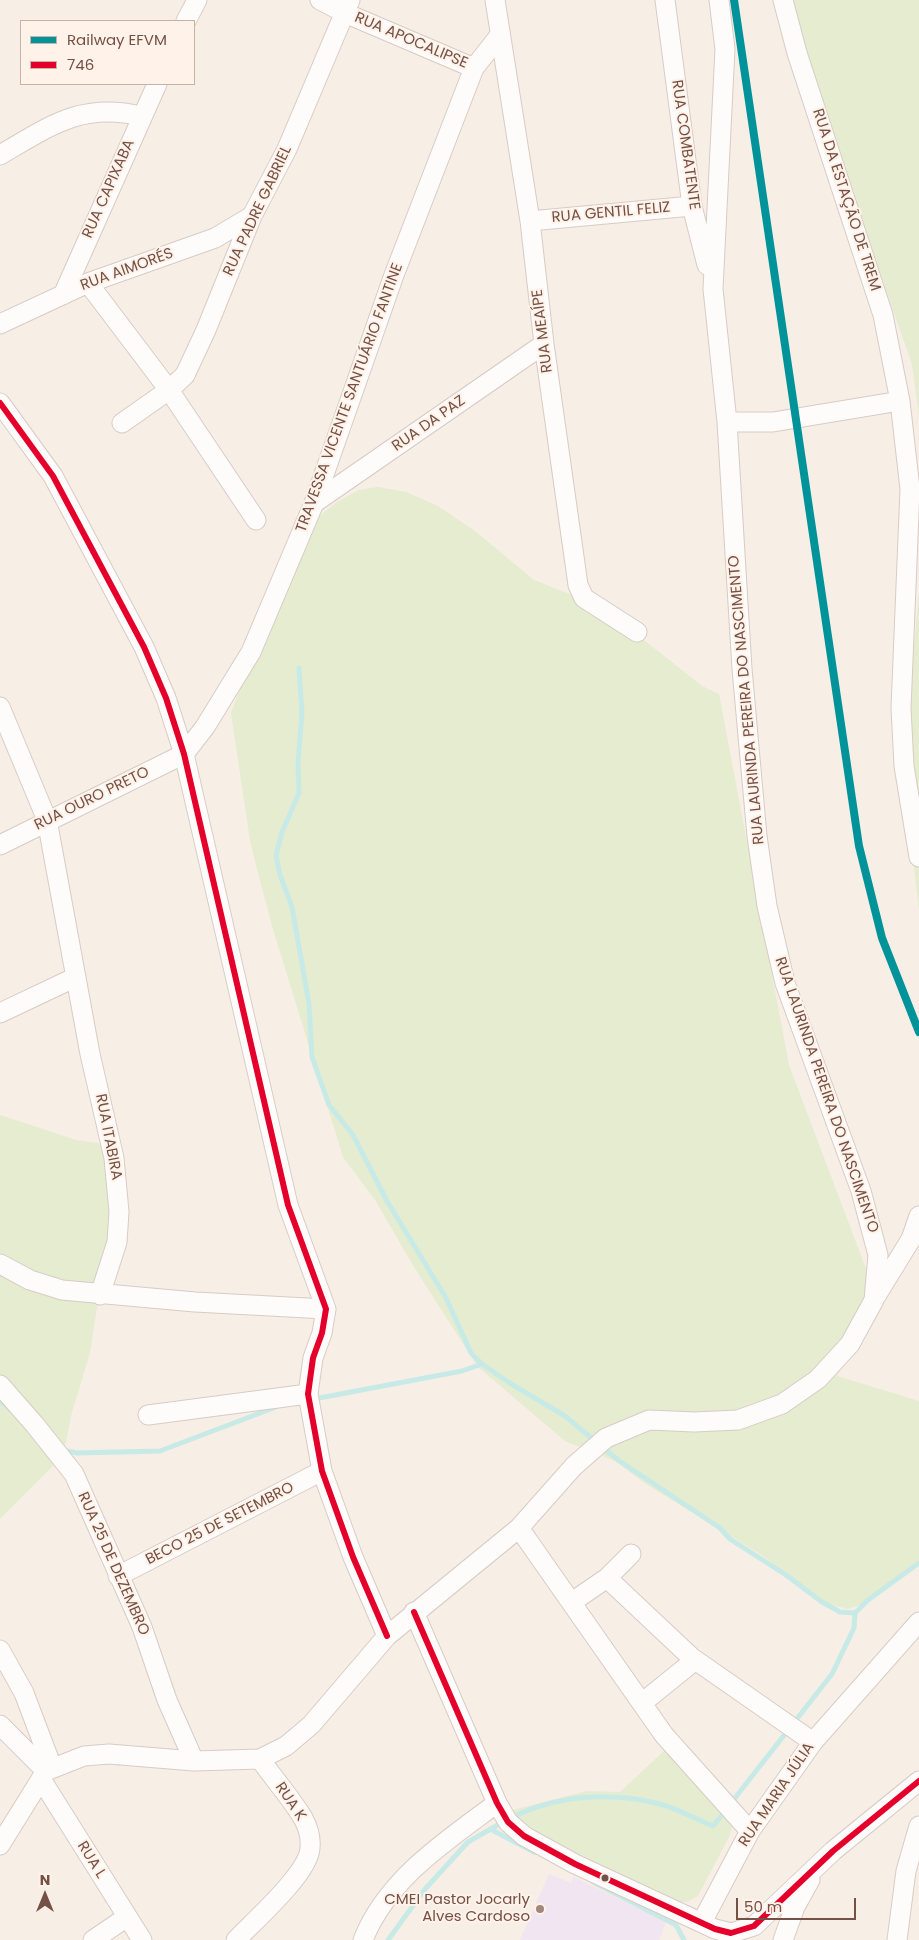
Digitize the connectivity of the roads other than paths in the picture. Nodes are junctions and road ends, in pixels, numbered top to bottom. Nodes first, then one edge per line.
1 (197, 0) edge
2 (320, 0) edge
3 (495, 0) edge
4 (665, 0) edge
5 (720, 0) edge
6 (783, 0) edge
7 (348, 7) edge
8 (187, 20) edge
9 (500, 35) junction
10 (474, 68) junction
11 (156, 85) edge
12 (141, 116) junction
13 (0, 155) edge
14 (692, 206) junction
15 (252, 216) junction
16 (530, 221) junction
17 (88, 283) junction
18 (713, 289) junction
19 (63, 295) junction
20 (0, 324) edge
21 (544, 344) junction
22 (169, 390) junction
23 (900, 401) junction
24 (0, 403) edge
25 (727, 422) junction
26 (122, 423) dead end
27 (314, 503) junction
28 (256, 520) dead end
29 (637, 632) dead end
30 (0, 706) edge
31 (184, 754) junction
32 (47, 820) junction
33 (0, 845) edge
34 (919, 857) edge
35 (76, 977) junction
36 (0, 1013) edge
37 (919, 1216) edge
38 (0, 1264) edge
39 (100, 1295) junction
40 (874, 1300) junction
41 (326, 1309) junction
42 (0, 1385) edge
43 (308, 1394) junction
44 (148, 1415) dead end
45 (322, 1471) junction
46 (519, 1528) junction
47 (631, 1554) dead end
48 (118, 1576) junction
49 (607, 1578) junction
50 (572, 1602) junction
51 (417, 1618) junction
52 (919, 1622) edge
53 (387, 1636) junction
54 (0, 1650) edge
55 (691, 1657) junction
56 (642, 1703) junction
57 (0, 1725) edge
58 (813, 1742) junction
59 (260, 1759) junction
60 (194, 1762) junction
61 (46, 1772) junction
62 (919, 1780) edge
63 (497, 1803) junction
64 (919, 1826) edge
65 (750, 1831) junction
66 (0, 1845) edge
67 (818, 1864) junction
68 (127, 1917) junction
69 (702, 1922) junction
70 (93, 1940) edge
71 (142, 1940) edge
72 (236, 1940) edge
73 (363, 1940) edge
74 (783, 1940) edge
75 (897, 1940) edge

1 - 8 street
2 - 7 street, RUA APOCALIPSE
3 - 9 street, RUA MEAÍPE
4 - 14 street, RUA COMBATENTE
5 - 18 street, RUA LAURINDA PEREIRA DO NASCIMENTO
6 - 23 street, RUA DA ESTAÇÃO DE TREM
7 - 10 street, RUA APOCALIPSE
7 - 15 street, RUA PADRE GABRIEL
9 - 10 street, TRAVESSA VICENTE SANTUÁRIO FANTINE
9 - 16 street, RUA MEAÍPE
10 - 27 street, TRAVESSA VICENTE SANTUÁRIO FANTINE
11 - 12 street, RUA CAPIXABA
12 - 13 street
12 - 19 street, RUA CAPIXABA
14 - 16 street, RUA GENTIL FELIZ
14 - 18 street, RUA COMBATENTE
15 - 17 street, RUA AIMORÉS
15 - 22 street, RUA PADRE GABRIEL
16 - 21 street, RUA MEAÍPE
17 - 19 street, RUA AIMORÉS
17 - 22 street
18 - 25 street, RUA LAURINDA PEREIRA DO NASCIMENTO
19 - 20 street, RUA AIMORÉS
21 - 27 street, RUA DA PAZ
21 - 29 street, RUA MEAÍPE
22 - 26 street, RUA PADRE GABRIEL
22 - 28 street
23 - 25 street
23 - 34 street, RUA DA ESTAÇÃO DE TREM
24 - 31 street
25 - 40 street, RUA LAURINDA PEREIRA DO NASCIMENTO
27 - 31 street, TRAVESSA VICENTE SANTUÁRIO FANTINE
30 - 32 street, RUA ITABIRA
31 - 32 street, RUA OURO PRETO
31 - 41 street
32 - 33 street, RUA OURO PRETO
32 - 35 street, RUA ITABIRA
35 - 36 street
35 - 39 street, RUA ITABIRA
37 - 40 street
38 - 39 street
39 - 41 street
40 - 46 street, RUA LAURINDA PEREIRA DO NASCIMENTO
41 - 43 street
42 - 48 street, RUA 25 DE DEZEMBRO
43 - 44 street
43 - 45 street
45 - 48 street, BECO 25 DE SETEMBRO
45 - 53 street
46 - 50 street
46 - 51 street, RUA LAURINDA PEREIRA DO NASCIMENTO
47 - 49 street
48 - 60 street, RUA 25 DE DEZEMBRO
49 - 50 street
49 - 55 street
50 - 56 street
51 - 53 street, RUA LAURINDA PEREIRA DO NASCIMENTO
51 - 63 street
52 - 58 street, RUA MARIA JÚLIA
53 - 59 street, RUA LAURINDA PEREIRA DO NASCIMENTO
54 - 61 street
55 - 56 street
55 - 58 street
56 - 65 street
57 - 61 street
58 - 65 street, RUA MARIA JÚLIA
59 - 60 street, RUA LAURINDA PEREIRA DO NASCIMENTO
59 - 72 street, RUA K
60 - 61 street, RUA LAURINDA PEREIRA DO NASCIMENTO
61 - 66 street
61 - 68 street, RUA L
62 - 67 street
63 - 69 street
63 - 73 street
64 - 75 street
65 - 69 street, RUA MARIA JÚLIA
67 - 69 street
67 - 74 street
68 - 70 street
68 - 71 street, RUA L

